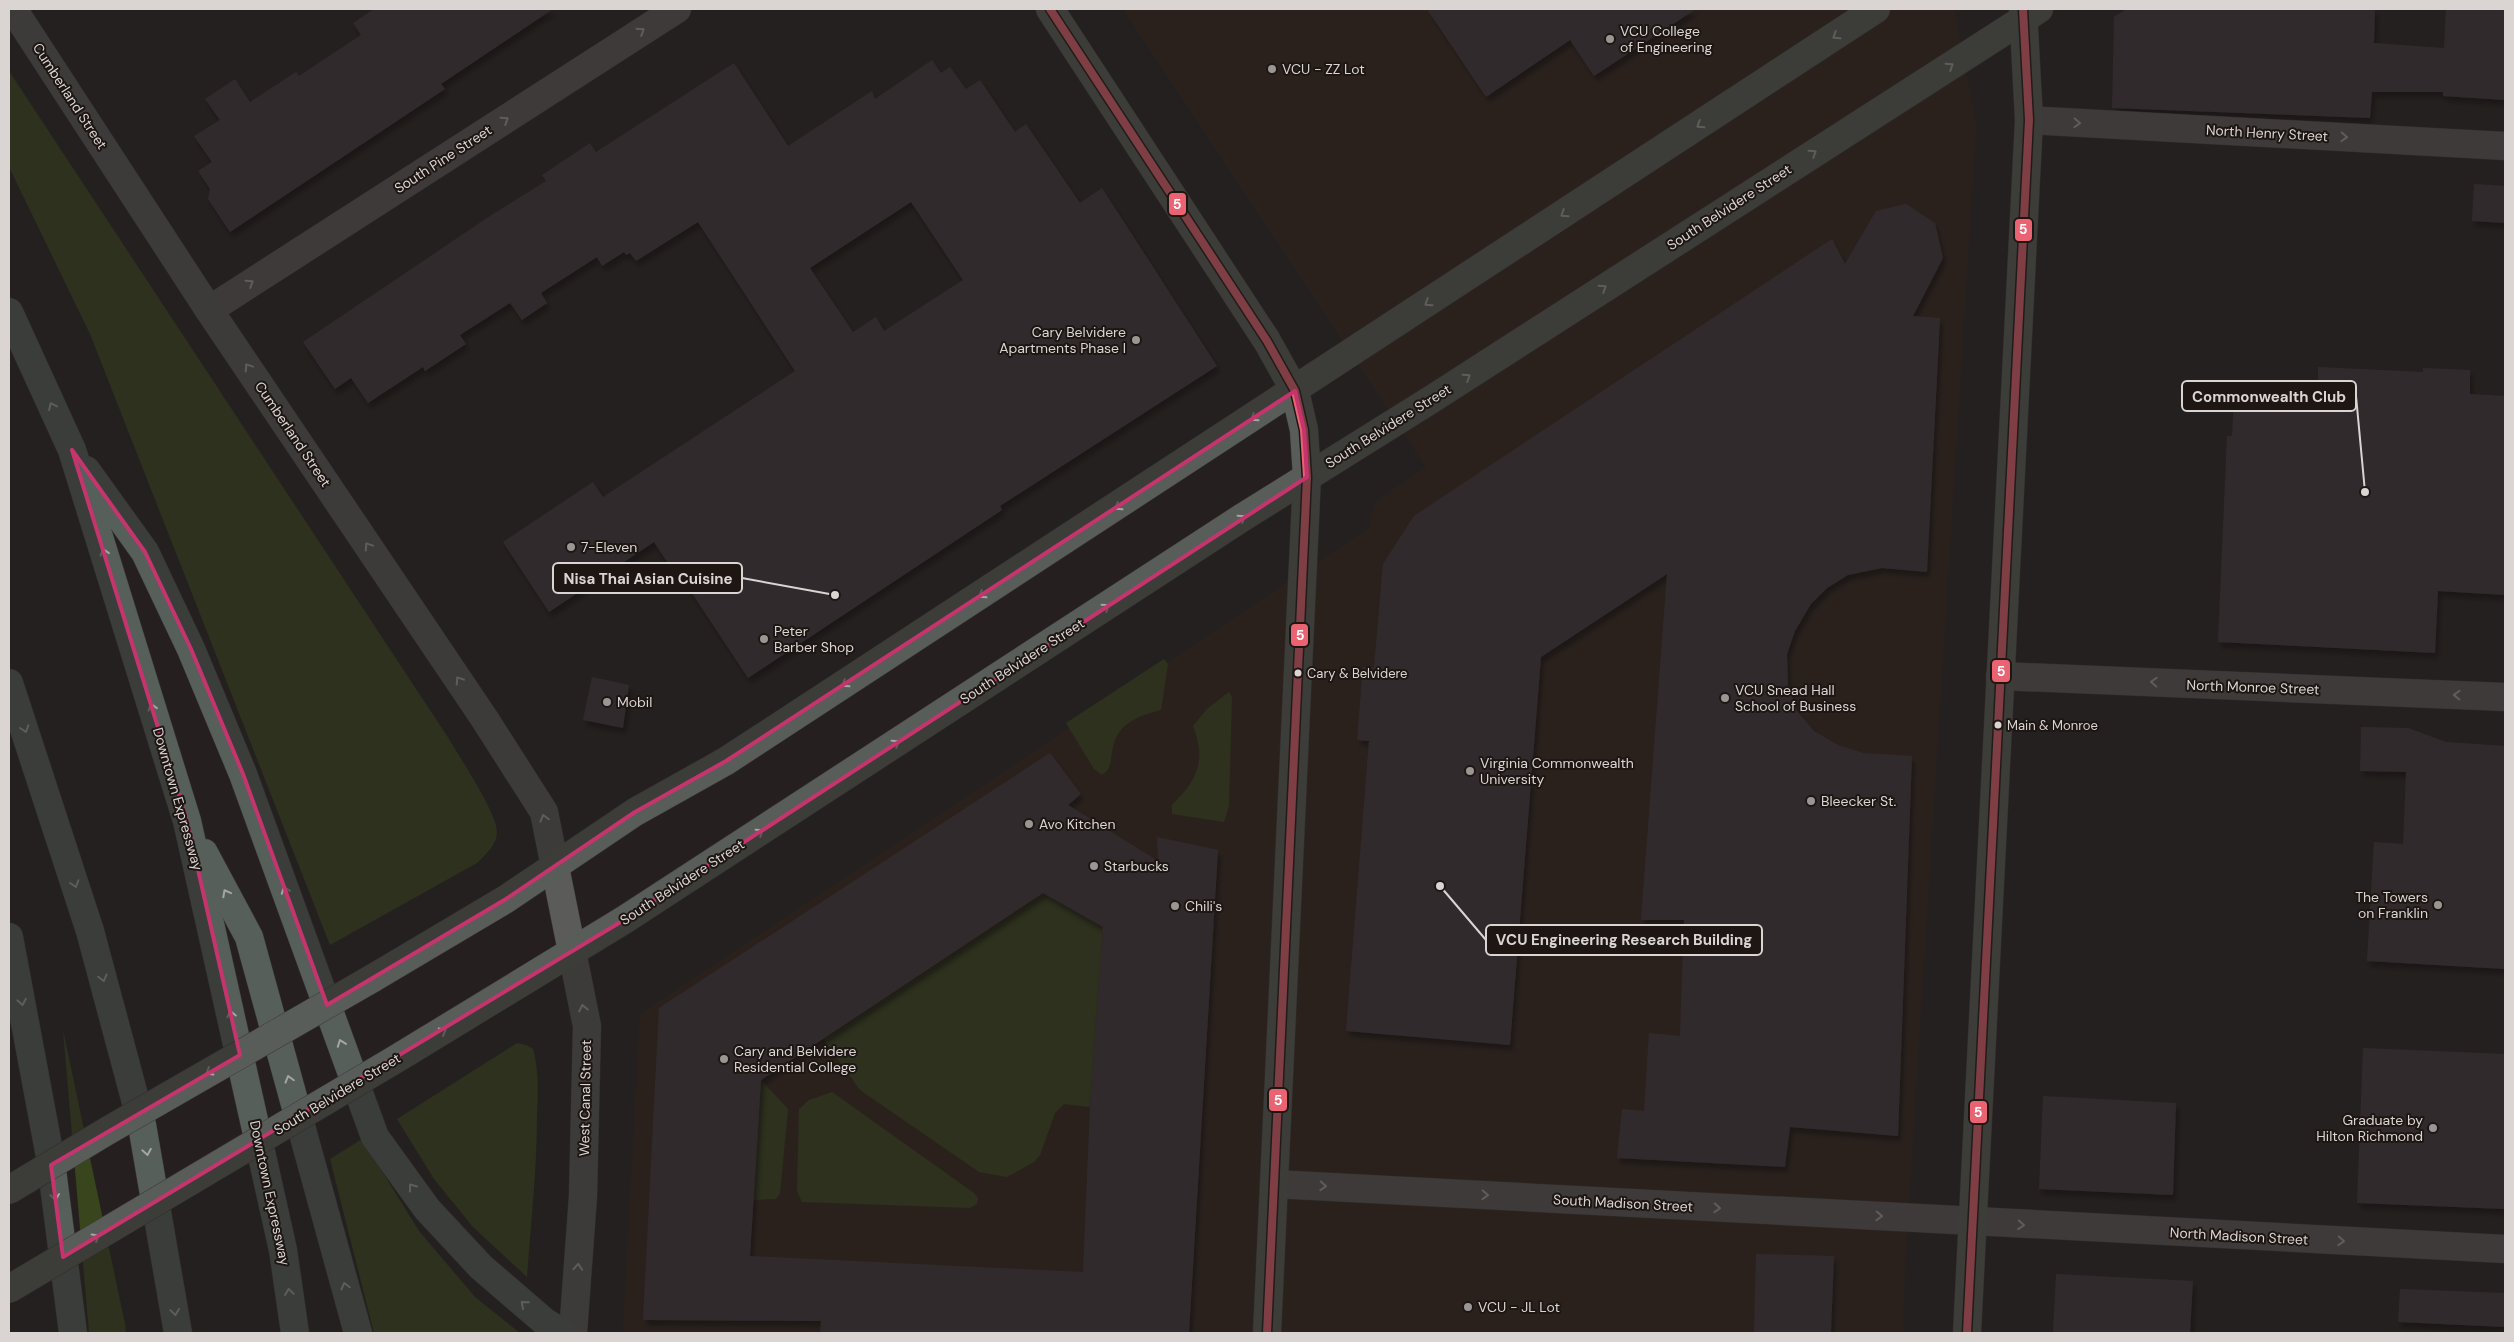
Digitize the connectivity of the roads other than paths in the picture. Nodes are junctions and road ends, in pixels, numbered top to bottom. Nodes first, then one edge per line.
1 (13, 9) edge
2 (676, 9) edge
3 (1050, 9) edge
4 (1876, 9) edge
5 (2029, 12) edge
6 (2029, 120) junction
7 (2505, 146) edge
8 (210, 310) junction
9 (9, 312) edge
10 (1295, 391) junction
11 (72, 450) junction
12 (1307, 477) junction
13 (2000, 676) junction
14 (9, 683) edge
15 (2505, 697) edge
16 (187, 821) junction
17 (554, 866) junction
18 (9, 937) edge
19 (572, 953) junction
20 (1274, 1184) junction
21 (9, 1190) edge
22 (1972, 1222) junction
23 (2505, 1249) edge
24 (9, 1289) edge
25 (73, 1333) edge
26 (178, 1333) edge
27 (295, 1333) edge
28 (358, 1333) edge
29 (563, 1333) edge
30 (573, 1333) edge
31 (1268, 1333) edge
32 (1966, 1333) edge

1 - 8 main road, Cumberland Street
8 -> 2 street, South Pine Street
3 - 10 main road
4 -> 10 main road
5 - 6 main road
12 -> 5 main road, South Belvidere Street
6 -> 7 street, North Henry Street
6 - 13 main road
17 -> 8 main road, Cumberland Street
11 -> 9 highway, Downtown Expressway
10 - 12 main road
10 -> 17 main road
16 -> 11 highway, Downtown Expressway
29 -> 11 highway
19 -> 12 main road, South Belvidere Street
12 - 20 main road
15 -> 13 street, North Monroe Street
13 - 22 main road
14 -> 26 highway
27 -> 16 highway, Downtown Expressway
28 -> 16 highway
17 - 19 main road, West Canal Street
17 -> 21 main road, bridge
18 -> 25 highway
24 -> 19 main road, South Belvidere Street, bridge
30 -> 19 main road, West Canal Street
20 -> 22 street, South Madison Street
20 - 31 main road
22 -> 23 street, North Madison Street
22 - 32 main road

